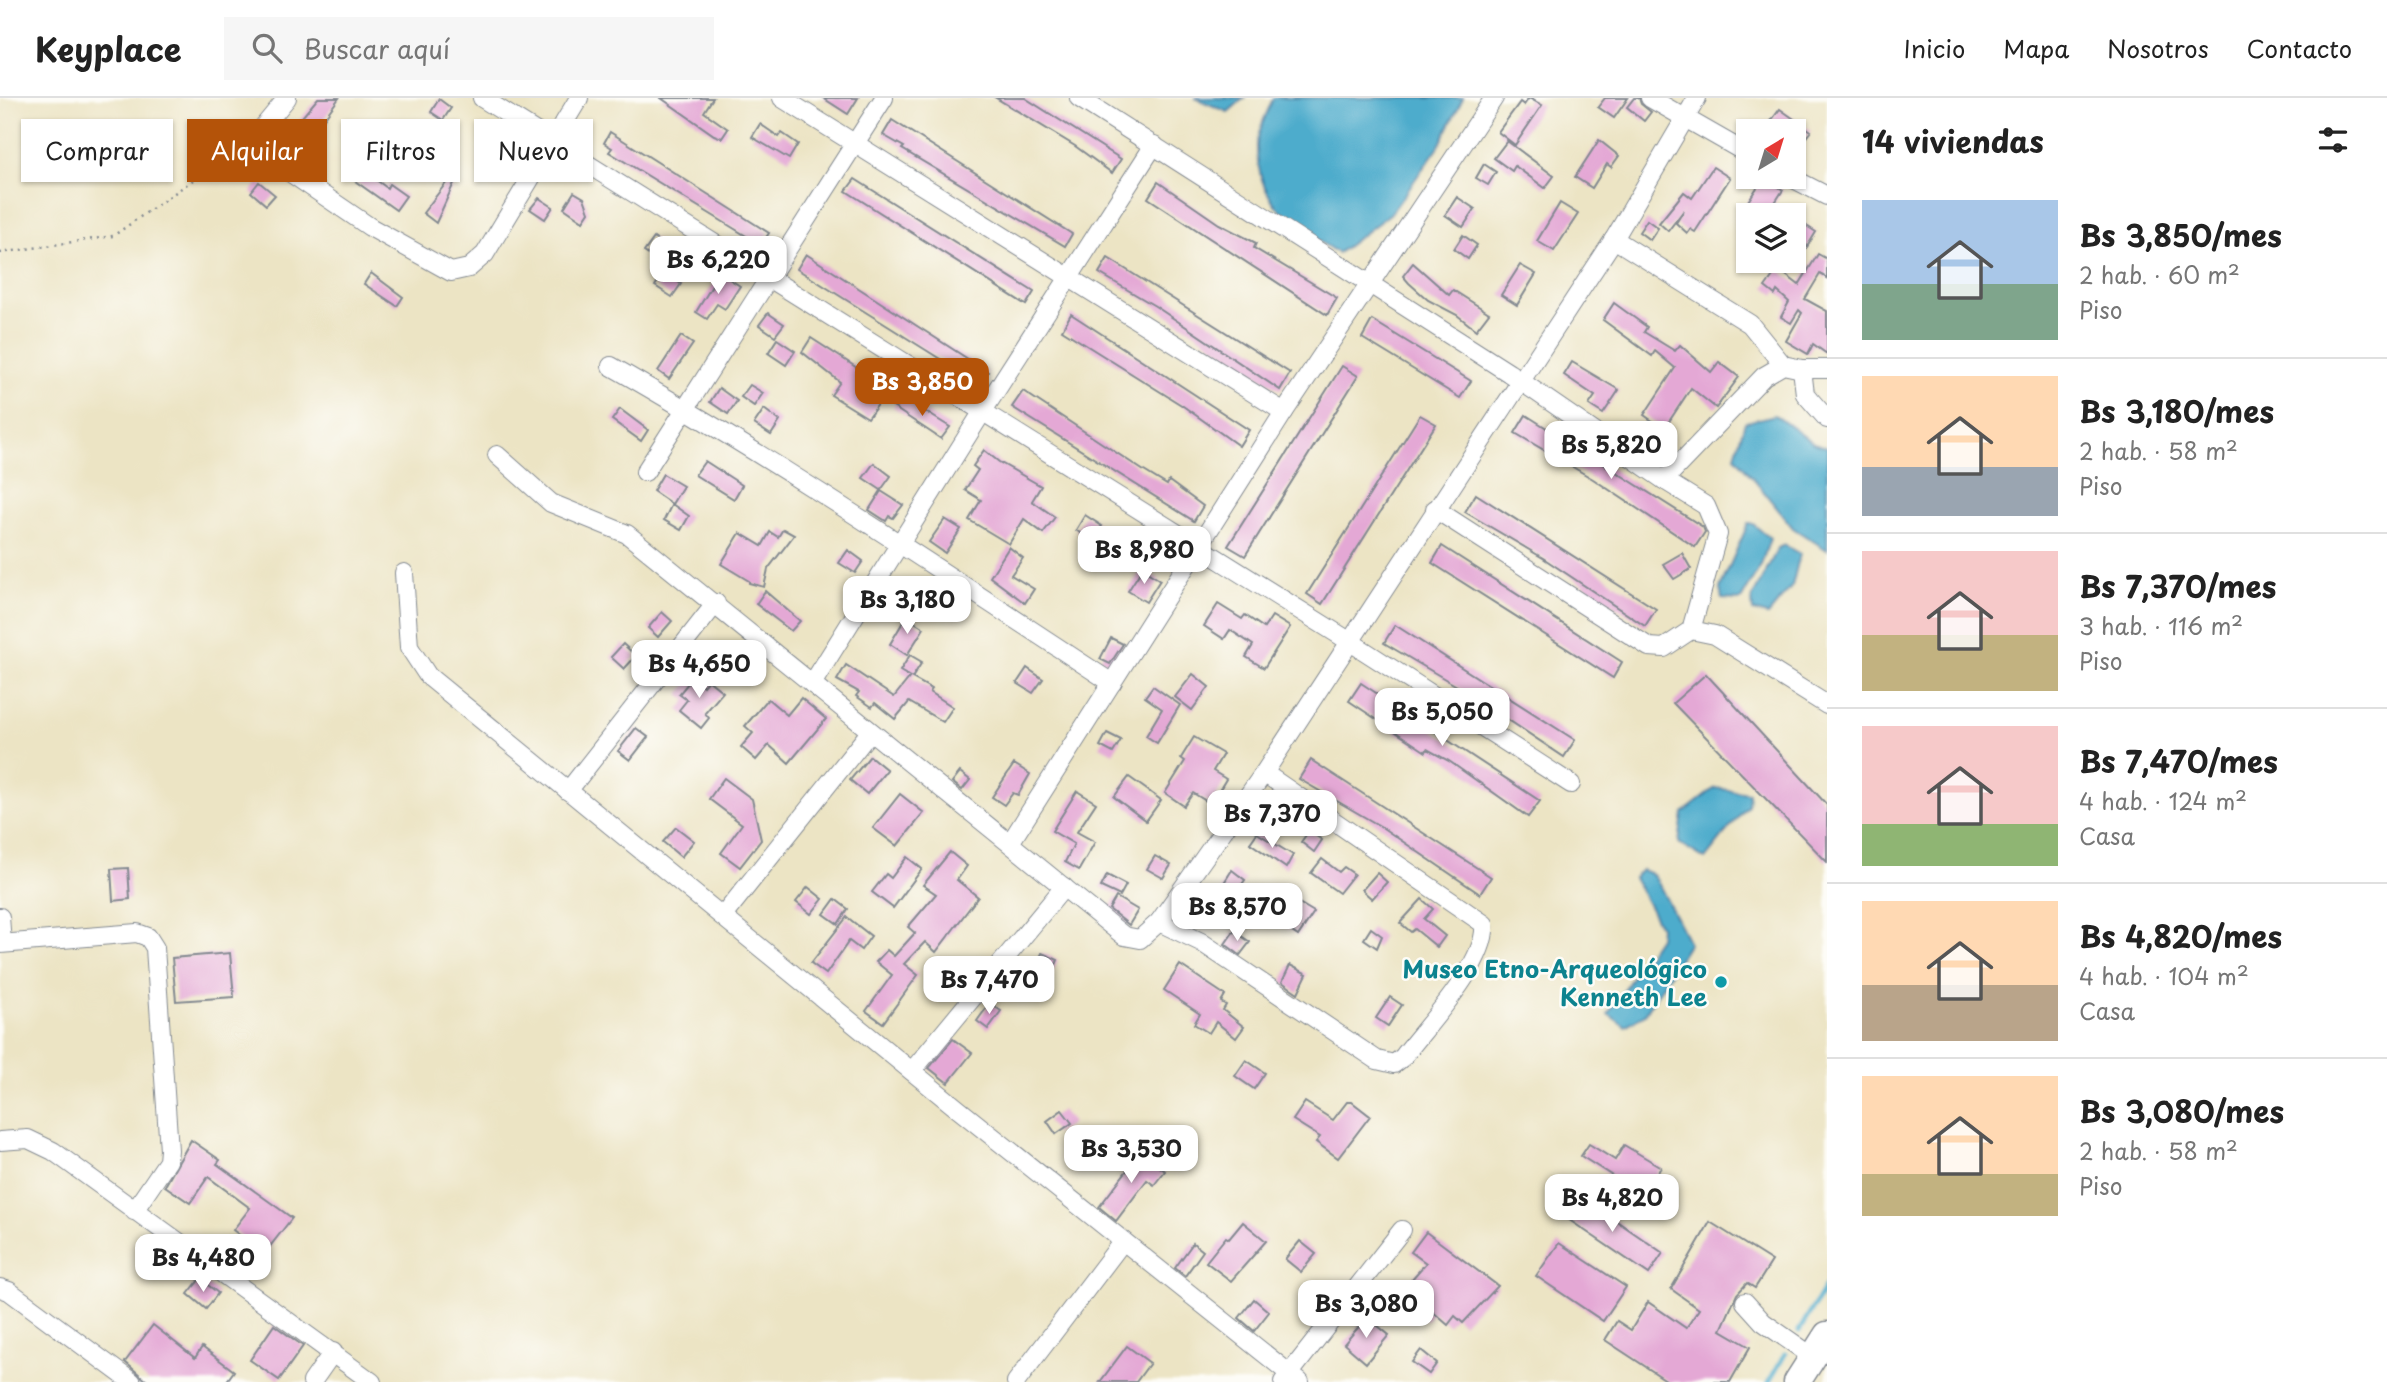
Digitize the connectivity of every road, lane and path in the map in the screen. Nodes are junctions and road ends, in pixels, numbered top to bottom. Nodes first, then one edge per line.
1 (287, 98) edge
2 (482, 98) edge
3 (579, 98) edge
4 (782, 98) edge
5 (884, 98) edge
6 (1079, 98) edge
7 (1494, 98) edge
8 (1650, 98) edge
9 (1697, 98) edge
10 (270, 119) edge
11 (514, 119) edge
12 (566, 119) edge
13 (1684, 120) junction
14 (855, 144) junction
15 (1154, 145) junction
16 (1736, 148) edge
17 (593, 170) edge
18 (190, 182) edge
19 (304, 182) edge
20 (528, 182) edge
21 (1806, 185) edge
22 (1827, 196) edge
23 (1614, 239) junction
24 (0, 253) edge
25 (769, 278) junction
26 (1068, 278) junction
27 (1367, 285) junction
28 (1783, 365) junction
29 (611, 366) dead end
30 (1802, 369) junction
31 (1827, 369) edge
32 (1519, 382) junction
33 (685, 408) junction
34 (983, 411) junction
35 (1284, 412) junction
36 (1827, 419) edge
37 (497, 455) dead end
38 (645, 472) dead end
39 (1664, 480) junction
40 (1435, 509) junction
41 (899, 543) junction
42 (1197, 548) junction
43 (404, 573) dead end
44 (716, 603) junction
45 (1690, 629) junction
46 (1349, 641) junction
47 (1112, 683) junction
48 (812, 684) junction
49 (1827, 705) edge
50 (870, 732) junction
51 (1264, 774) junction
52 (1571, 783) dead end
53 (568, 791) junction
54 (1010, 843) junction
55 (1064, 887) junction
56 (723, 916) junction
57 (0, 917) edge
58 (1159, 922) junction
59 (1, 944) edge
60 (912, 1071) junction
61 (0, 1141) edge
62 (134, 1211) junction
63 (1402, 1230) dead end
64 (1123, 1241) junction
65 (0, 1288) edge
66 (1745, 1302) dead end
67 (1820, 1346) edge
68 (332, 1352) junction
69 (1291, 1379) edge
70 (132, 1382) edge
71 (312, 1382) edge
72 (372, 1382) edge
73 (1016, 1382) edge
74 (1797, 1382) edge

1 - 10 street
2 - 11 street
3 - 12 street
4 - 14 street
5 - 14 street
6 - 15 street
7 - 27 street
8 - 13 street
9 - 13 street
13 - 16 street
13 - 23 street
14 - 25 street
14 - 26 street
15 - 26 street
15 - 27 street
17 - 25 street
18 - 24 path
19 - 20 street
21 - 22 street
23 - 28 street
23 - 32 street
25 - 33 street
25 - 34 street
26 - 34 street
26 - 35 street
27 - 32 street
27 - 35 street
28 - 30 street
28 - 39 street
29 - 33 street
30 - 31 street
30 - 36 street
32 - 39 street
32 - 40 street
33 - 38 street
33 - 41 street
34 - 41 street
34 - 42 street
35 - 42 street
37 - 44 street
39 - 45 street
40 - 45 street
40 - 46 street
41 - 47 street
41 - 48 street
42 - 46 street
42 - 47 street
43 - 53 street
44 - 48 street
44 - 53 street
45 - 49 street
46 - 51 street
46 - 52 street
47 - 54 street
48 - 50 street
50 - 54 street
50 - 56 street
51 - 58 street
51 - 58 street
53 - 56 street
54 - 55 street
55 - 58 street
55 - 60 street
56 - 60 street
57 - 59 street
59 - 62 street
60 - 64 street
61 - 62 street
62 - 68 street
63 - 69 street
64 - 69 street
64 - 73 street
65 - 70 street
66 - 67 street
67 - 74 highway
68 - 71 street
68 - 72 street

